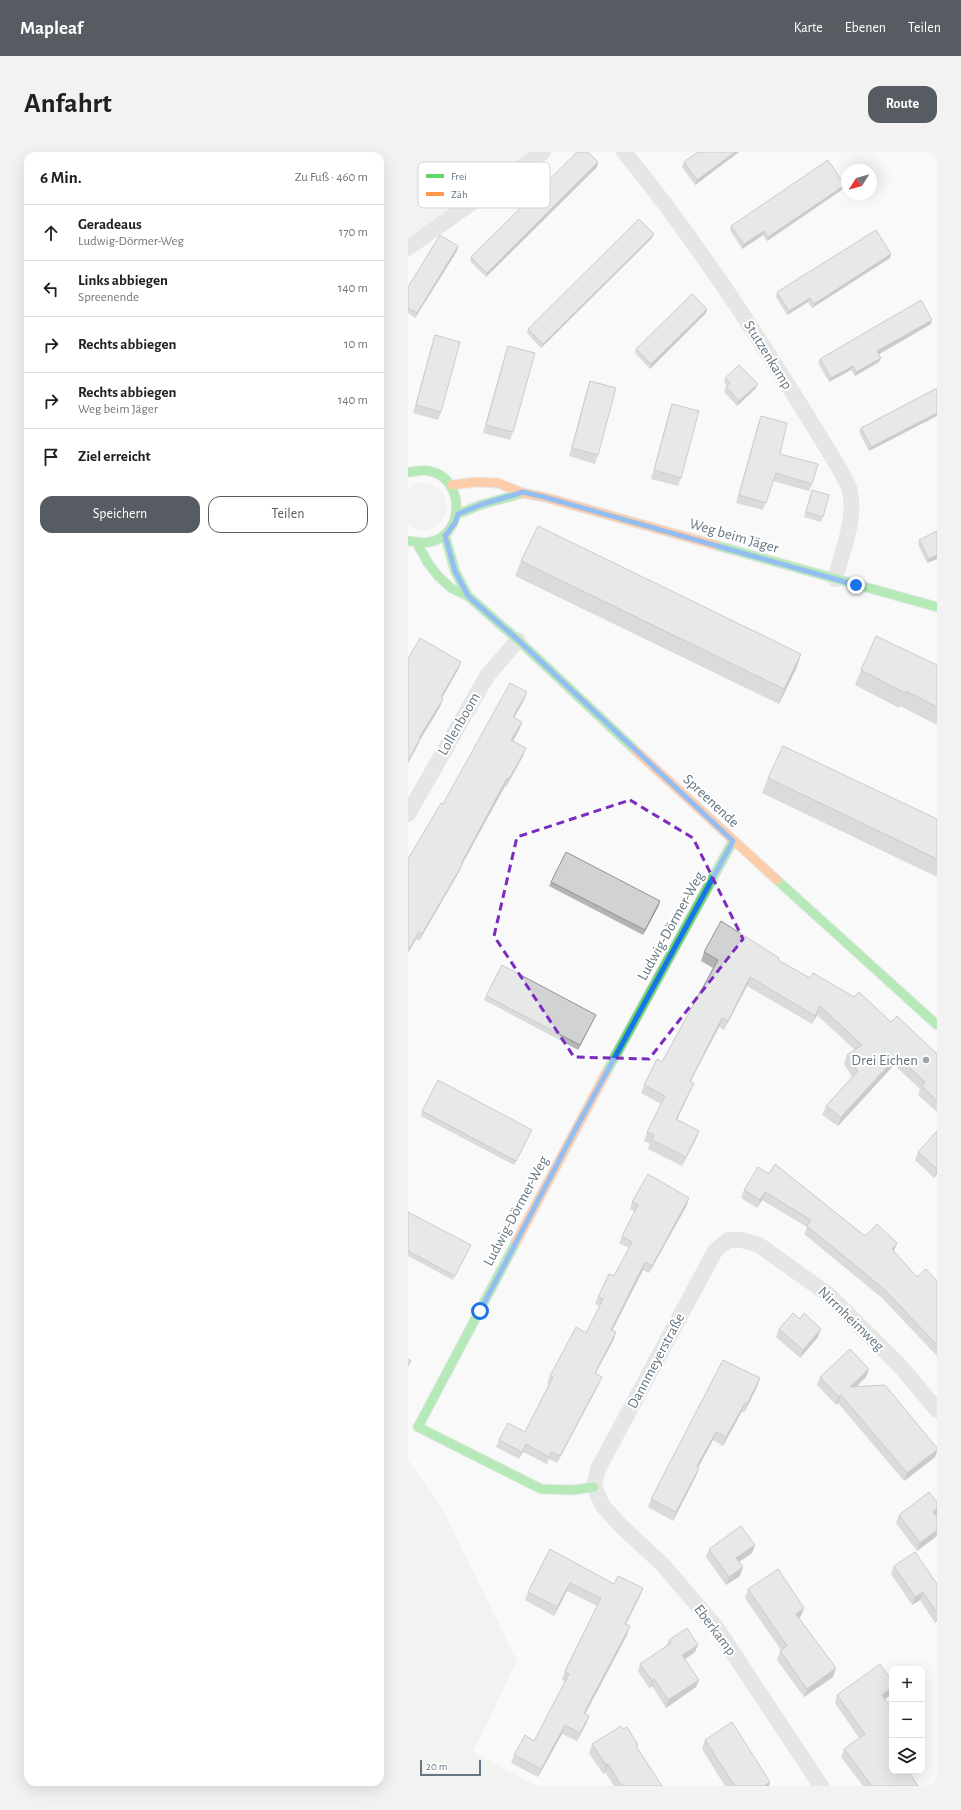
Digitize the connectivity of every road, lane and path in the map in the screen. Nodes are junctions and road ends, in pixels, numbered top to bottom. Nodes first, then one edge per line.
1 (543, 152) edge
2 (624, 152) edge
3 (529, 162) edge
4 (464, 208) edge
5 (408, 248) edge
6 (408, 472) edge
7 (452, 485) junction
8 (523, 492) junction
9 (458, 514) junction
10 (445, 536) junction
11 (412, 542) edge
12 (835, 579) junction
13 (468, 596) junction
14 (937, 607) edge
15 (518, 640) junction
16 (408, 814) edge
17 (733, 841) junction
18 (937, 1025) edge
19 (728, 1240) joint
20 (937, 1410) edge
21 (594, 1487) junction
22 (821, 1786) edge

1 - 3 street
2 - 12 street, Stutzenkamp
4 - 5 street
6 - 7 street
7 - 8 street, Weg beim Jäger
7 - 9 street
8 - 9 street
8 - 12 street, Weg beim Jäger
9 - 10 street
10 - 11 street
10 - 13 street, Spreenende
11 - 13 street, Spreenende
12 - 14 street, Weg beim Jäger
13 - 15 street, Spreenende
15 - 16 street, Lollenboom
15 - 17 street, Spreenende
17 - 18 street, Spreenende
17 - 21 street, Ludwig-Dörmer-Weg
19 - 20 street, Nirrnheimweg
19 - 21 street, Dannmeyerstraße
21 - 22 street, Eberkamp

